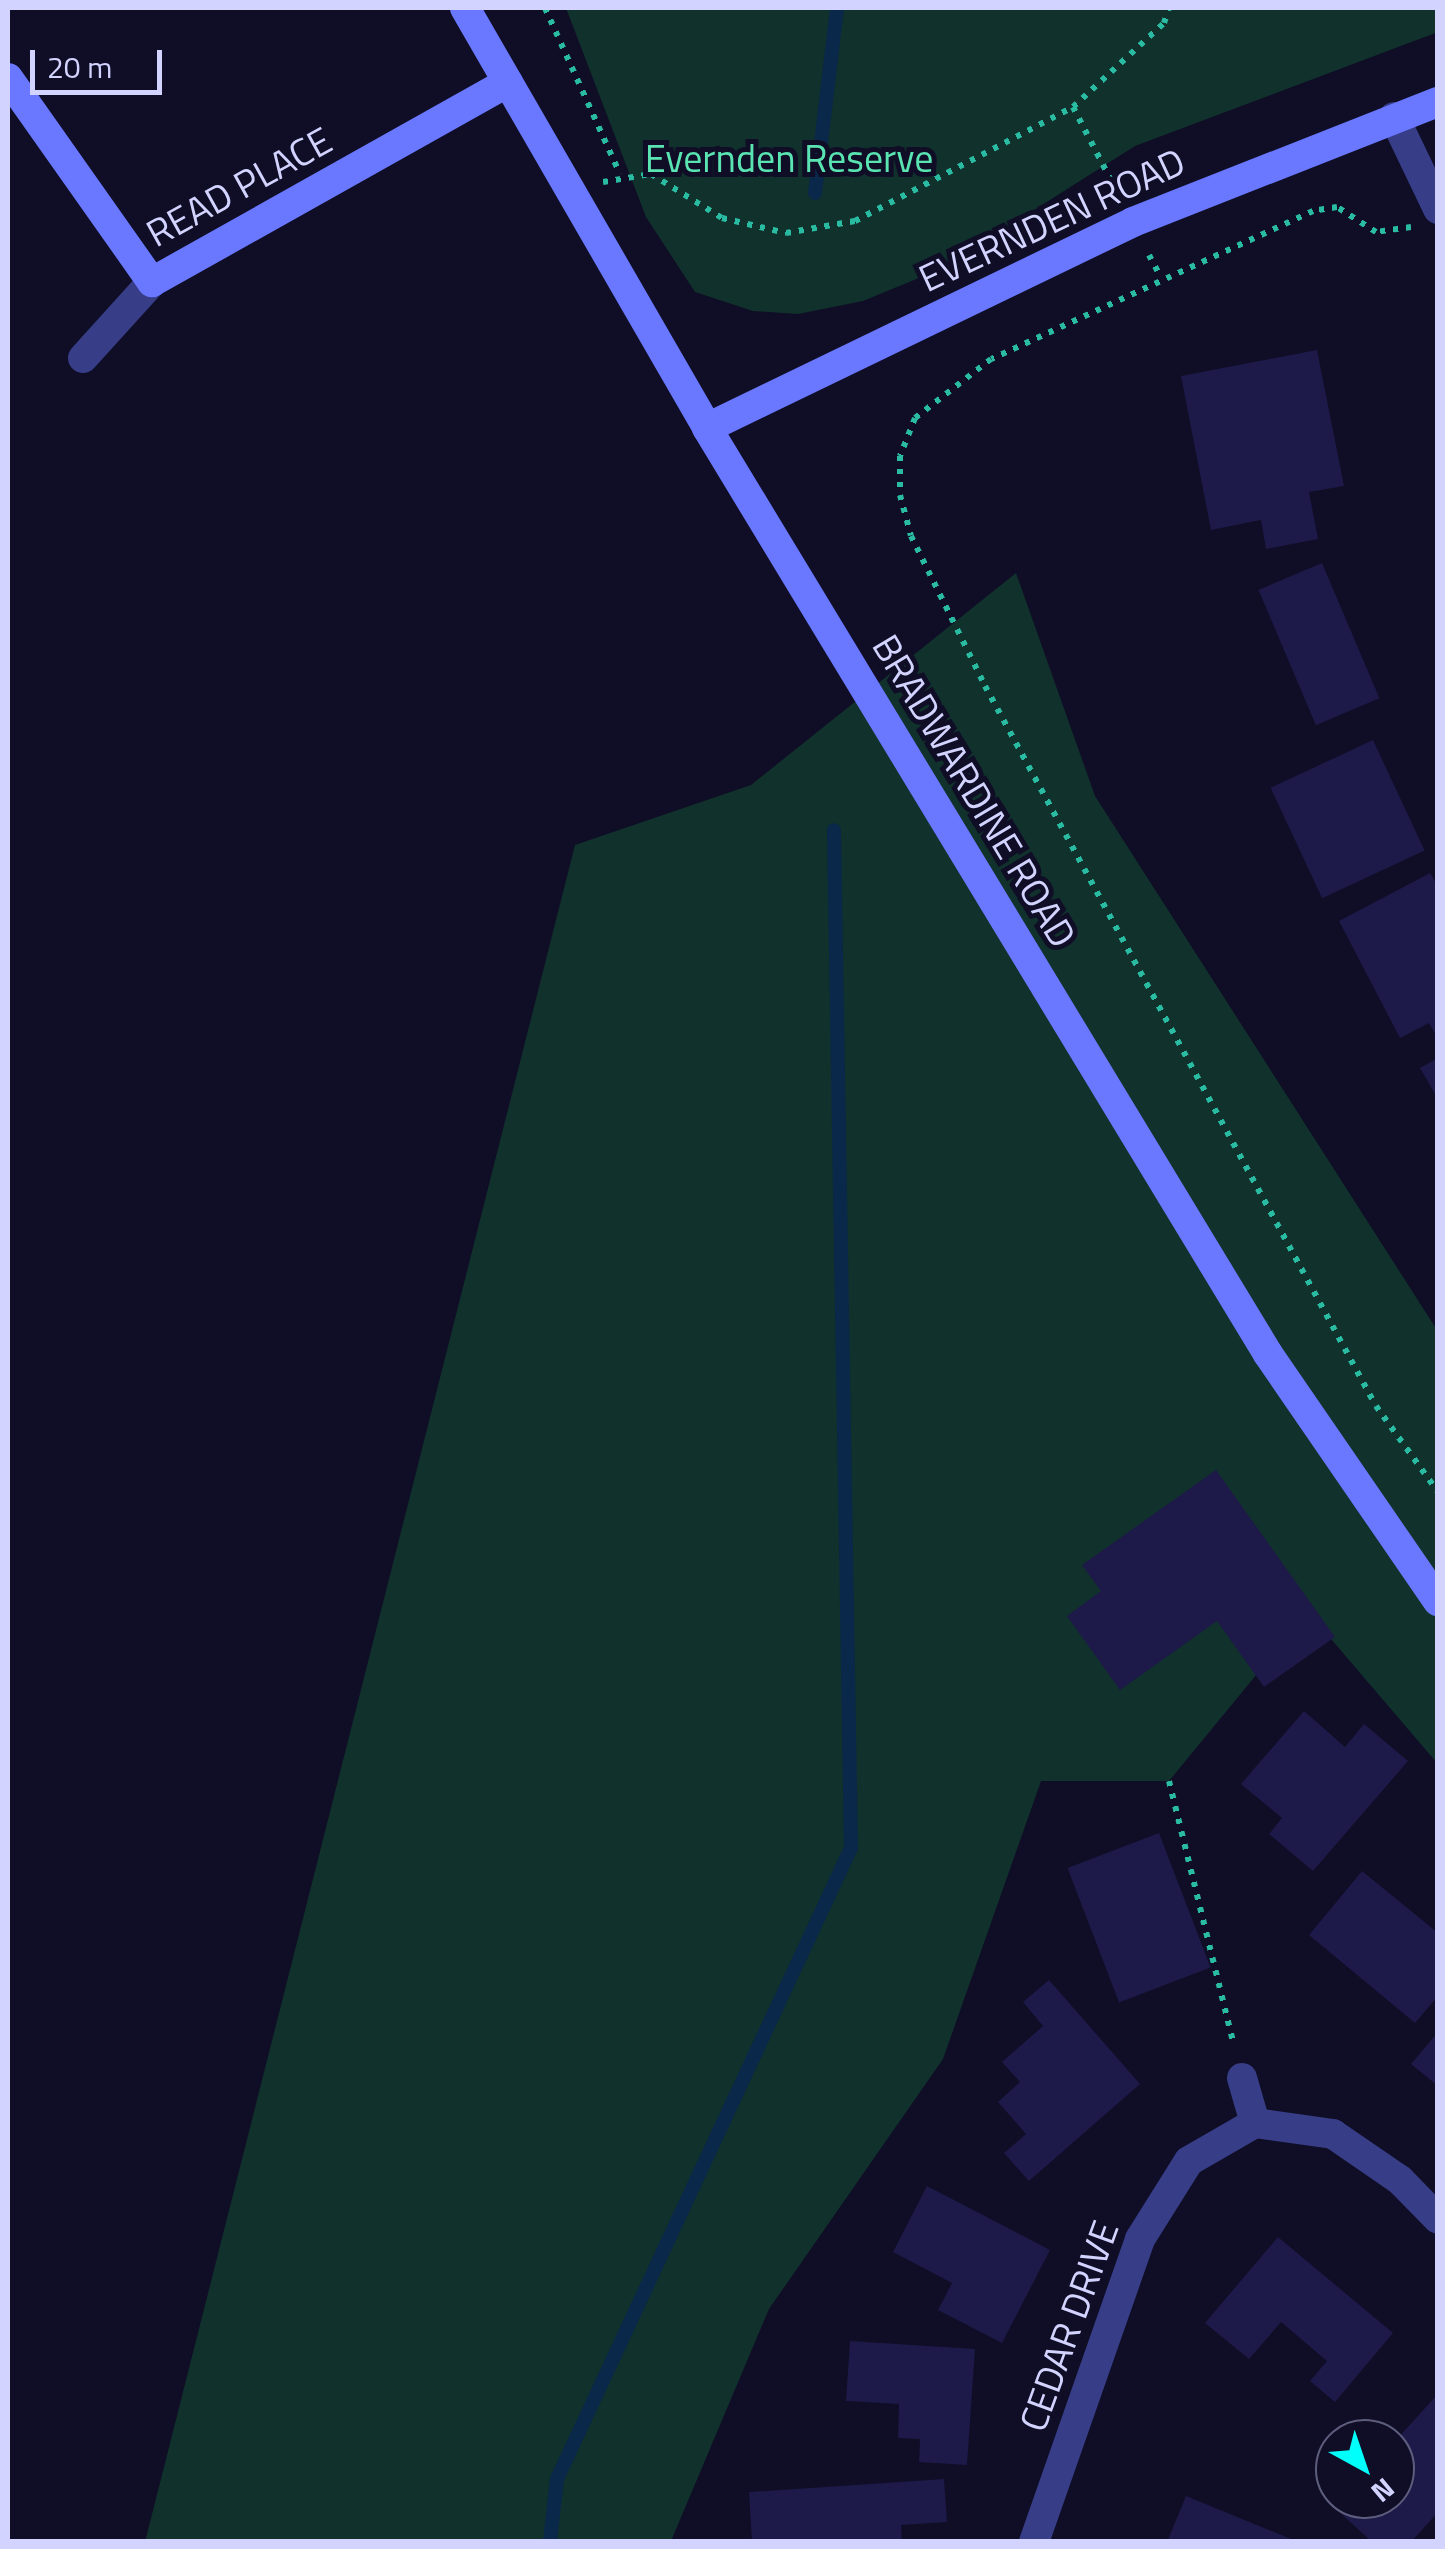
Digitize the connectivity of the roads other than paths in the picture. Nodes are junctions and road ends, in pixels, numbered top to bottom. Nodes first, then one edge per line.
1 (465, 8) edge
2 (8, 78) edge
3 (508, 82) junction
4 (1438, 102) edge
5 (1394, 117) junction
6 (1431, 215) edge
7 (152, 282) junction
8 (83, 358) dead end
9 (707, 428) junction
10 (1438, 1601) edge
11 (1242, 2078) road end
12 (1256, 2124) junction
13 (1438, 2219) edge
14 (1034, 2542) edge

1 - 3 main road, BRADWARDINE ROAD
2 - 7 main road
3 - 7 main road, READ PLACE
3 - 9 main road, BRADWARDINE ROAD
4 - 5 main road, EVERNDEN ROAD
5 - 6 street
5 - 9 main road, EVERNDEN ROAD
7 - 8 street, READ PLACE
9 - 10 main road, BRADWARDINE ROAD
11 - 12 street
12 - 13 street
12 - 14 street, CEDAR DRIVE

